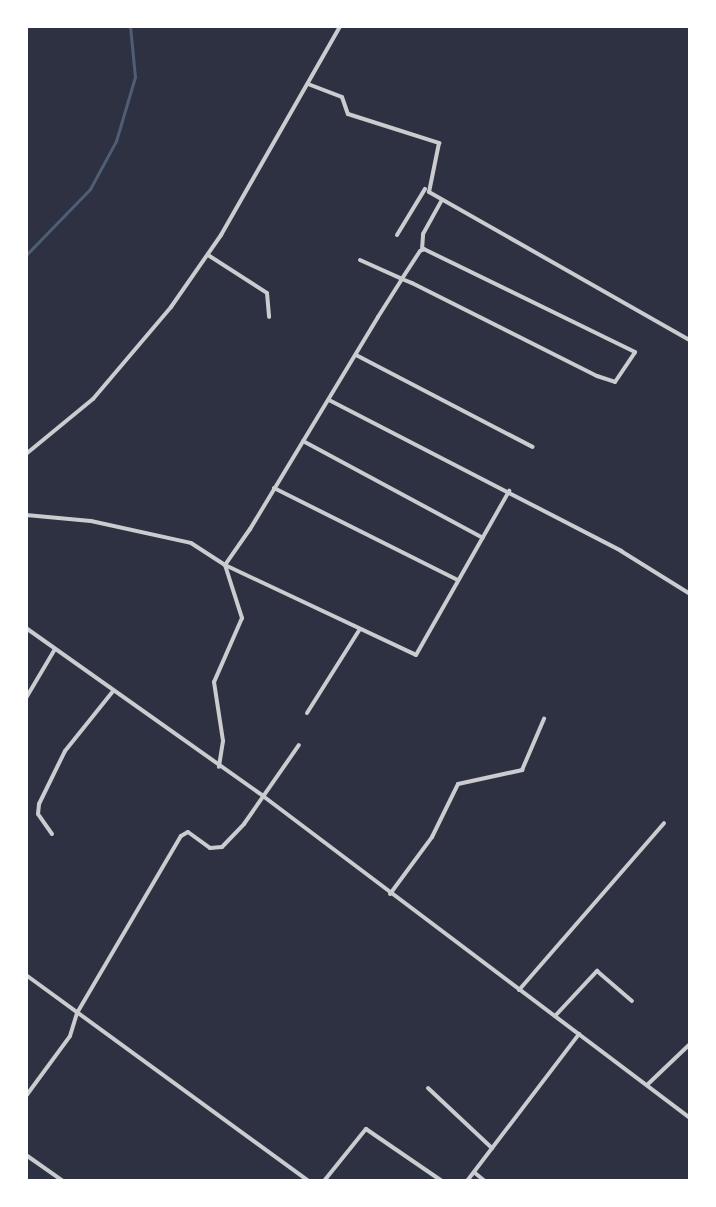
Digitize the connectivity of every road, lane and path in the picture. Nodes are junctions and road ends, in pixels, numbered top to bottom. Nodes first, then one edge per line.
1 (332, 26) edge
2 (340, 28) edge
3 (308, 84) junction
4 (426, 188) junction
5 (442, 200) junction
6 (397, 235) dead end
7 (422, 250) junction
8 (207, 255) junction
9 (360, 260) dead end
10 (402, 279) junction
11 (269, 317) dead end
12 (690, 340) edge
13 (356, 355) junction
14 (329, 400) junction
15 (303, 441) junction
16 (533, 447) dead end
17 (26, 454) edge
18 (274, 488) junction
19 (509, 491) junction
20 (26, 515) edge
21 (483, 538) junction
22 (225, 565) junction
23 (458, 580) junction
24 (690, 594) edge
25 (26, 628) edge
26 (360, 629) junction
27 (55, 649) junction
28 (113, 691) junction
29 (26, 698) edge
30 (307, 713) dead end
31 (544, 719) dead end
32 (299, 745) dead end
33 (219, 767) junction
34 (263, 796) junction
35 (664, 823) dead end
36 (52, 834) dead end
37 (390, 894) junction
38 (26, 975) edge
39 (519, 990) junction
40 (632, 1001) dead end
41 (77, 1013) junction
42 (555, 1016) junction
43 (579, 1034) junction
44 (690, 1044) edge
45 (647, 1085) junction
46 (428, 1088) dead end
47 (26, 1096) edge
48 (690, 1118) edge
49 (492, 1148) junction
50 (26, 1155) edge
51 (474, 1172) junction
52 (63, 1181) edge
53 (309, 1181) edge
54 (324, 1181) edge
55 (442, 1181) edge
56 (467, 1181) edge
57 (485, 1181) edge

1 - 2 street
2 - 3 street
3 - 4 street
3 - 8 street
4 - 5 street
4 - 6 street
5 - 7 street
5 - 12 street
7 - 10 street
7 - 10 street
8 - 11 street
8 - 17 street
9 - 10 street
10 - 13 street
13 - 14 street
13 - 16 street
14 - 15 street
14 - 19 street
15 - 18 street
15 - 21 street
18 - 22 street
18 - 23 street
19 - 21 street
19 - 24 street
20 - 22 street
21 - 23 street
22 - 26 street
22 - 33 street
23 - 26 street
25 - 27 street
26 - 30 street
27 - 28 street
27 - 29 street
28 - 33 street
28 - 36 street
31 - 37 street
32 - 34 street
33 - 34 street
34 - 37 street
34 - 41 street
35 - 39 street
37 - 39 street
38 - 41 street
39 - 42 street
40 - 42 street
41 - 47 street
41 - 53 street
42 - 43 street
43 - 45 street
43 - 49 street
44 - 45 street
45 - 48 street
46 - 49 street
49 - 51 street
50 - 52 street
51 - 56 street
51 - 57 street
54 - 55 street

